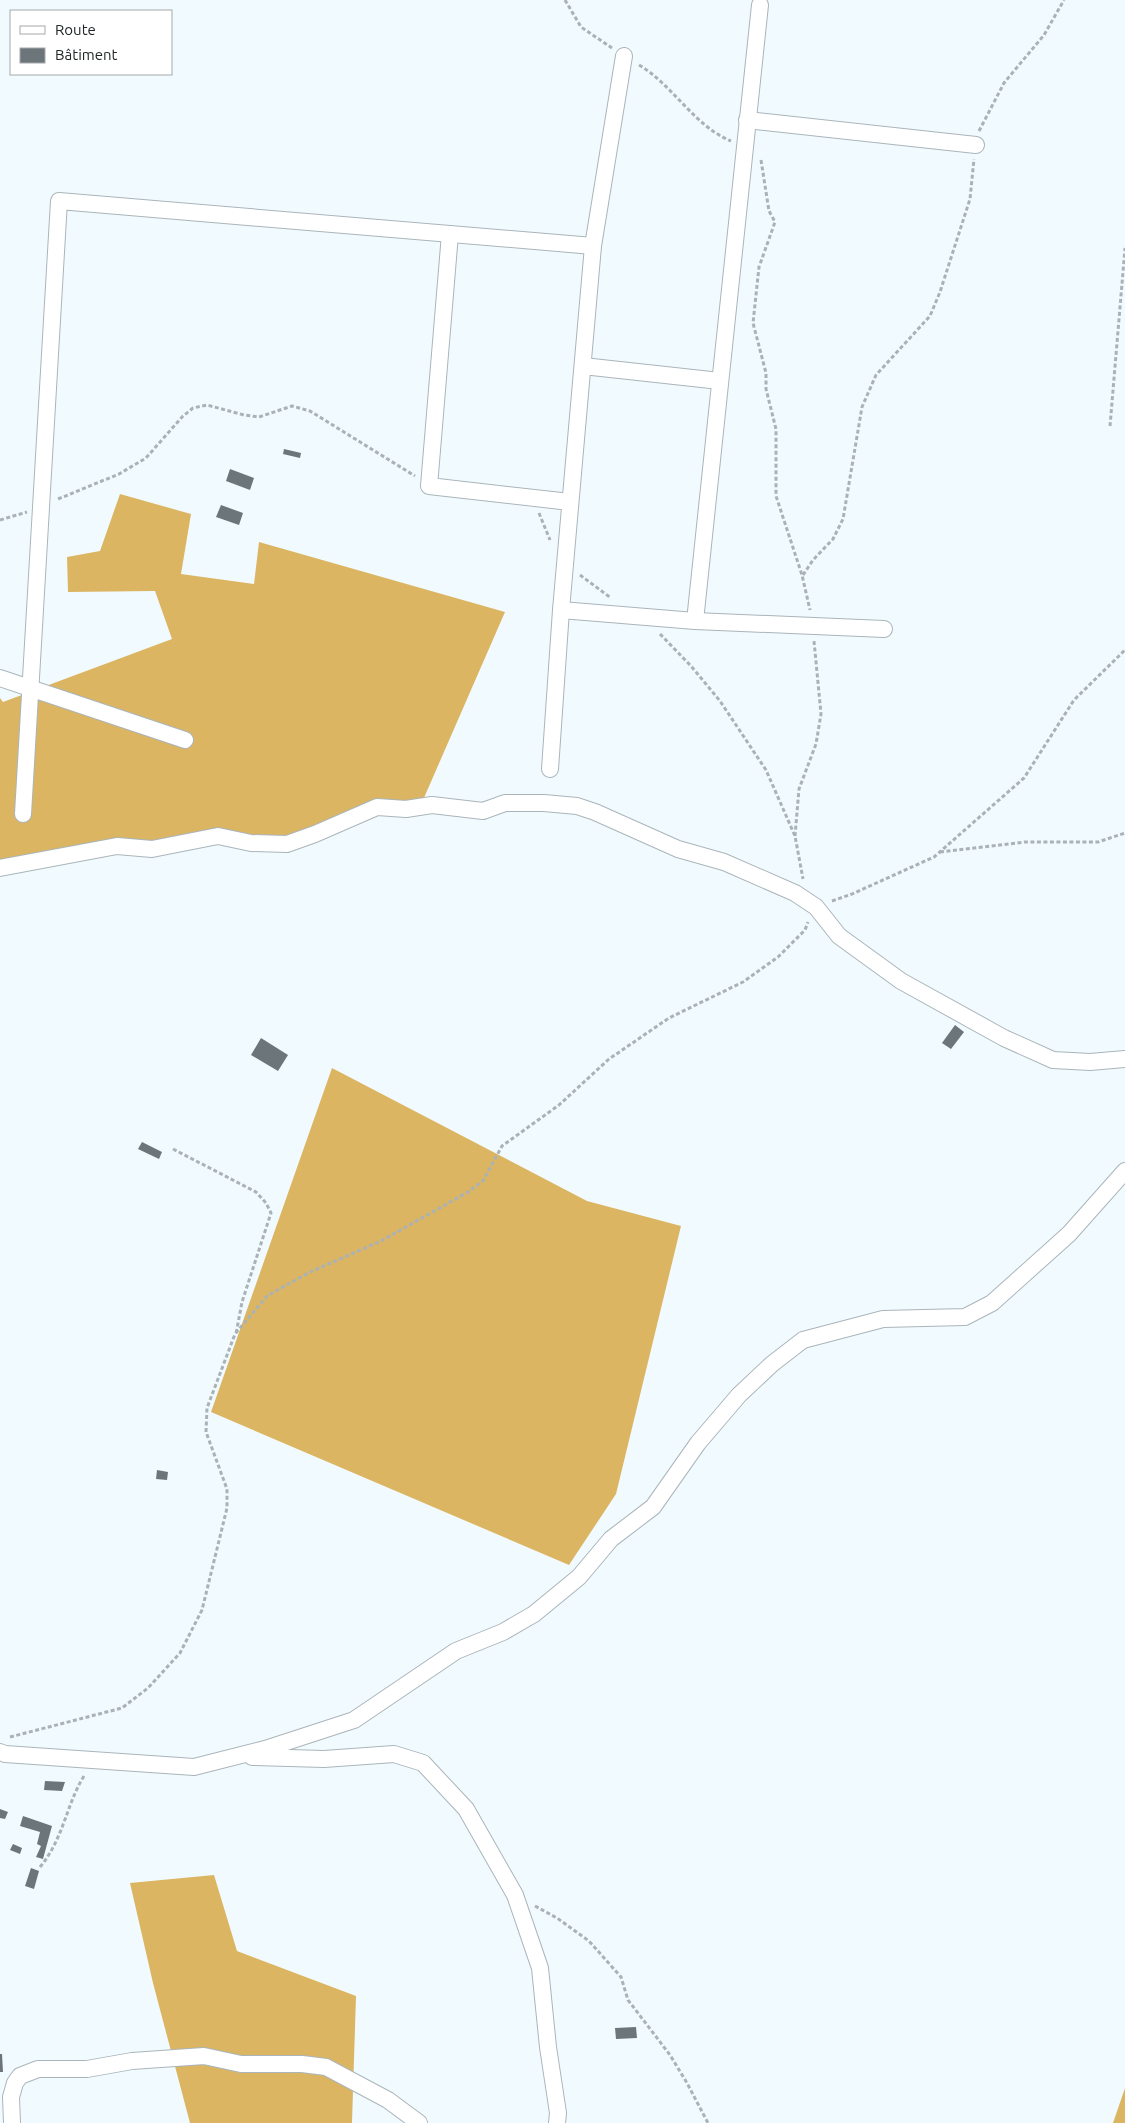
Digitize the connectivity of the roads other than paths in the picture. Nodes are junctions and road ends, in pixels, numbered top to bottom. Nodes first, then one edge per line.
1 (760, 5) dead end
2 (624, 56) road end
3 (747, 120) junction
4 (976, 145) road end
5 (450, 234) junction
6 (593, 246) junction
7 (583, 366) junction
8 (720, 381) junction
9 (570, 502) junction
10 (561, 610) junction
11 (695, 621) junction
12 (884, 629) dead end
13 (0, 678) edge
14 (30, 688) junction
15 (185, 740) dead end
16 (550, 769) dead end
17 (23, 814) dead end
18 (0, 868) edge
19 (1125, 1059) edge
20 (1121, 1177) edge
21 (0, 1752) edge
22 (234, 1757) junction
23 (12, 2123) edge
24 (419, 2123) edge
25 (557, 2123) edge

1 - 3 street
2 - 6 street
3 - 4 street
3 - 8 street
5 - 6 street
5 - 9 street
5 - 14 street
6 - 7 street
7 - 8 street
7 - 9 street
8 - 11 street
9 - 10 street
10 - 11 street
10 - 16 street
11 - 12 street
13 - 14 street
14 - 15 street
14 - 17 street
18 - 19 street
20 - 22 street
21 - 22 street
22 - 25 street
23 - 24 street

